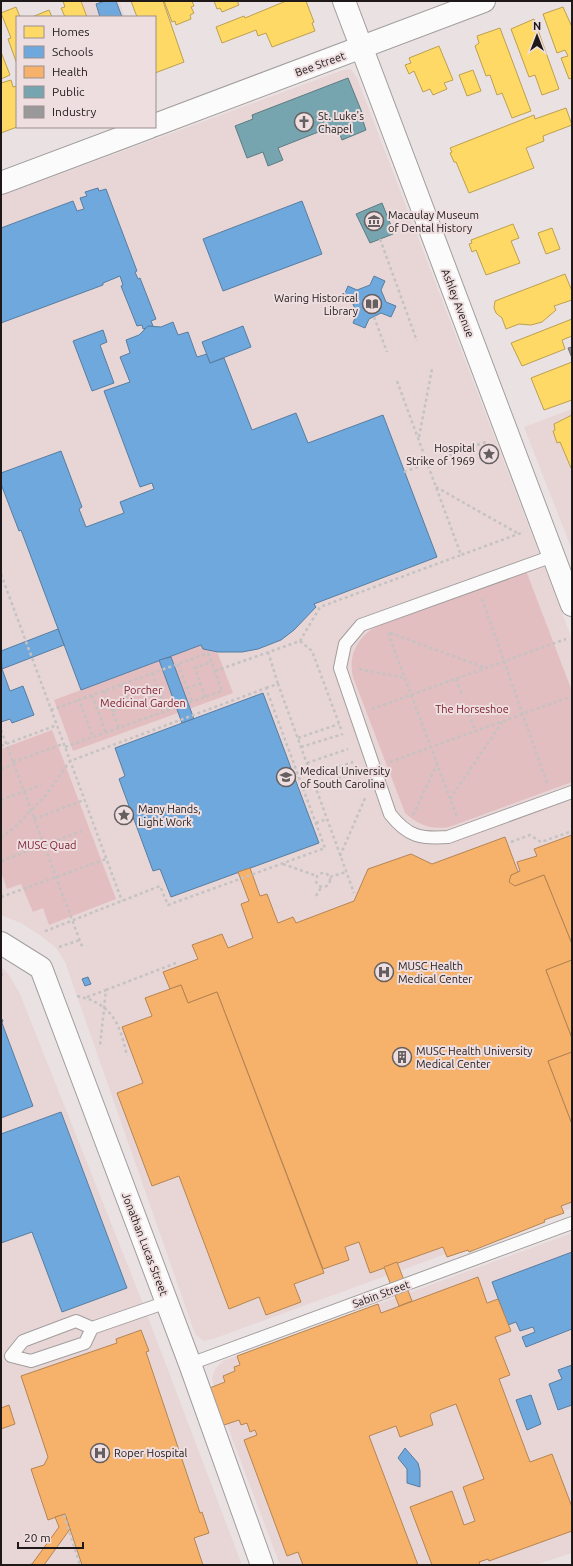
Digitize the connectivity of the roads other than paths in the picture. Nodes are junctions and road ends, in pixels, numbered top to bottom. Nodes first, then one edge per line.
1 (344, 1) edge
2 (484, 1) edge
3 (362, 48) junction
4 (156, 125) edge
5 (147, 128) edge
6 (1, 183) edge
7 (553, 556) junction
8 (572, 605) edge
9 (572, 792) edge
10 (1, 943) edge
11 (572, 1224) edge
12 (167, 1302) junction
13 (92, 1328) junction
14 (6, 1355) edge
15 (190, 1364) junction
16 (262, 1565) edge

1 - 3 street, Ashley Avenue
2 - 3 street, Bee Street
3 - 4 street, Bee Street
3 - 7 street, Ashley Avenue
5 - 6 street
7 - 8 street, Ashley Avenue
7 - 9 lane
10 - 12 street, Jonathan Lucas Street
11 - 15 lane, Sabin Street
12 - 13 lane
12 - 15 street, Jonathan Lucas Street
13 - 14 lane
13 - 14 lane
15 - 16 street, Jonathan Lucas Street

